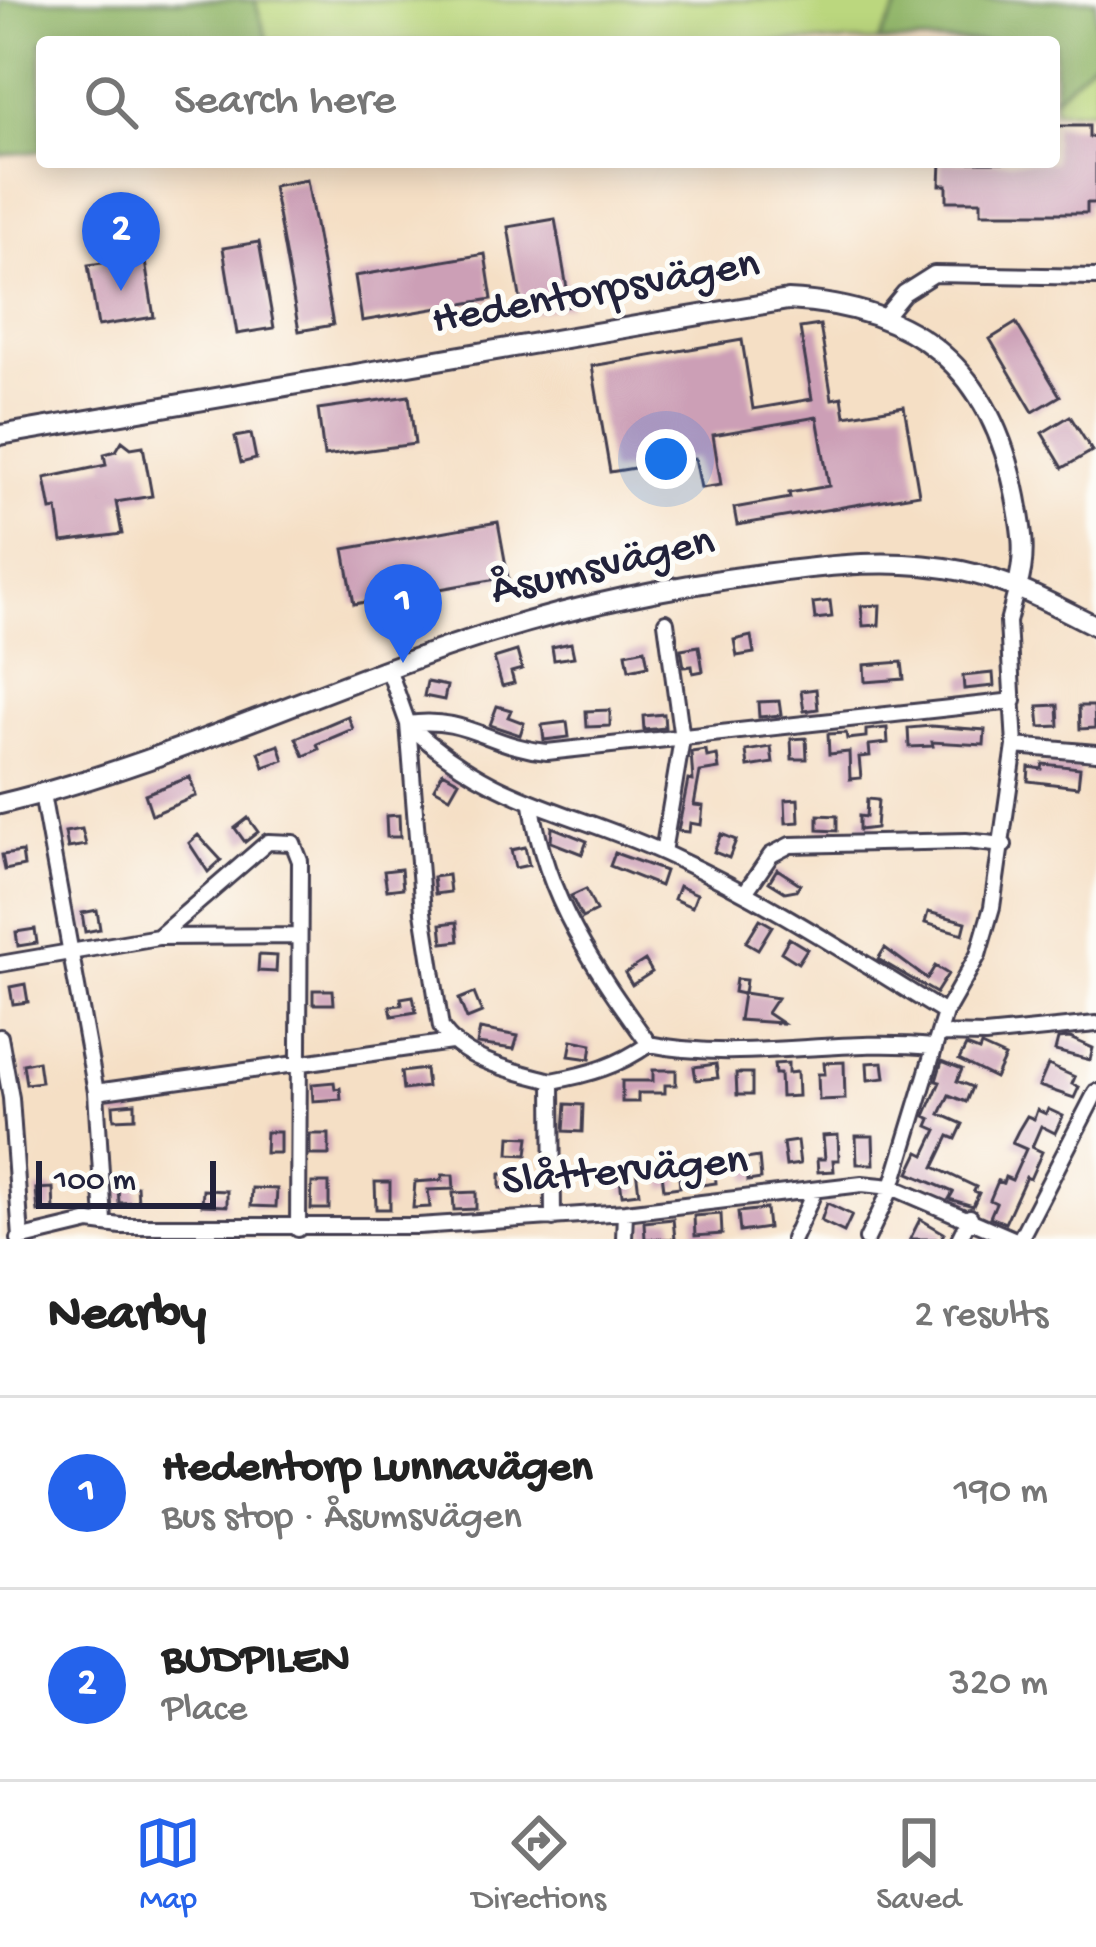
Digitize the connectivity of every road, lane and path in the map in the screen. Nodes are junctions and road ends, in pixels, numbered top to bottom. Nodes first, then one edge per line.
1 (1096, 278) edge
2 (885, 316) junction
3 (0, 435) edge
4 (1017, 587) junction
5 (666, 622) dead end
6 (1096, 626) edge
7 (388, 668) junction
8 (1013, 701) junction
9 (408, 724) junction
10 (682, 740) junction
11 (1016, 746) junction
12 (1096, 753) edge
13 (42, 794) junction
14 (0, 804) edge
15 (532, 806) junction
16 (1004, 844) junction
17 (663, 852) junction
18 (746, 891) junction
19 (298, 936) junction
20 (158, 937) junction
21 (73, 951) junction
22 (0, 964) edge
23 (945, 1013) junction
24 (1096, 1024) edge
25 (0, 1037) edge
26 (936, 1040) junction
27 (451, 1042) junction
28 (649, 1044) junction
29 (297, 1064) junction
30 (552, 1081) junction
31 (96, 1092) junction
32 (1096, 1092) edge
33 (5, 1099) edge
34 (892, 1187) junction
35 (814, 1190) junction
36 (625, 1212) junction
37 (970, 1217) junction
38 (553, 1218) junction
39 (104, 1221) junction
40 (298, 1229) junction
41 (20, 1239) edge
42 (624, 1239) edge
43 (793, 1239) edge
44 (867, 1239) edge
45 (959, 1239) edge
46 (1016, 1239) edge

1 - 2 street
2 - 3 street, Hedentorpsvägen
2 - 4 street, Hedentorpsvägen
4 - 6 street, Åsumsvägen
4 - 7 street, Åsumsvägen
4 - 8 street
5 - 10 street
7 - 9 street
7 - 13 street, Åsumsvägen
8 - 10 street
8 - 11 street
9 - 10 street
9 - 15 street
9 - 27 street
10 - 17 street
11 - 12 street
11 - 16 street
13 - 14 street, Åsumsvägen
13 - 21 street
15 - 17 street
15 - 28 street
16 - 18 street
16 - 23 street
17 - 18 street
18 - 23 street
19 - 20 street
19 - 20 street
19 - 29 street
20 - 21 street
21 - 22 street
21 - 31 street
23 - 26 street
24 - 26 street
25 - 33 street
26 - 28 street
26 - 34 street
27 - 29 street
27 - 30 street
28 - 30 street
29 - 31 street
29 - 40 street
30 - 38 street
31 - 39 street
32 - 46 street
33 - 41 street
34 - 35 street, Slåttervägen
34 - 37 street, Slåttervägen
34 - 44 street
35 - 36 street, Slåttervägen
35 - 43 street
36 - 38 street, Slåttervägen
36 - 42 street
37 - 45 street
37 - 46 street, Slåttervägen
38 - 40 street, Slåttervägen
39 - 40 street, Slåttervägen
39 - 41 street, Slåttervägen

